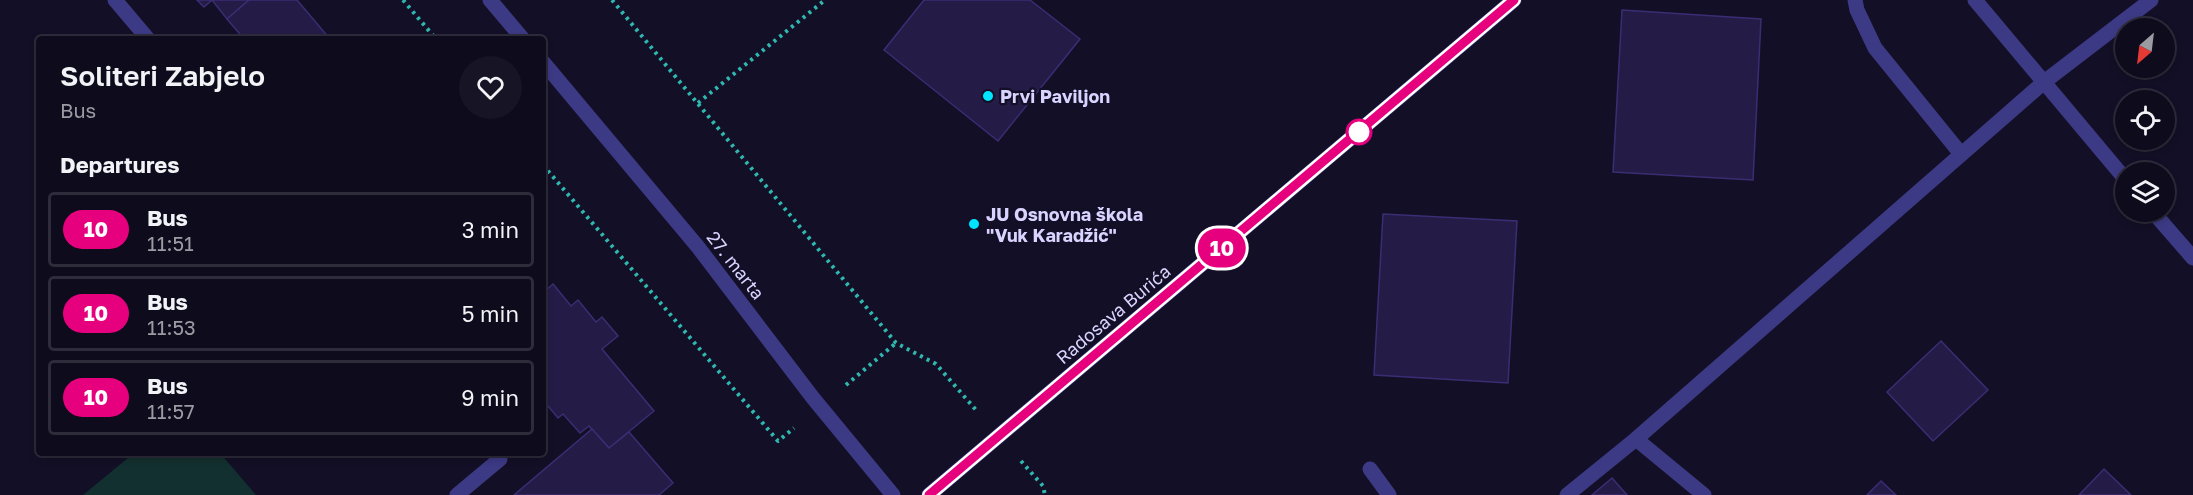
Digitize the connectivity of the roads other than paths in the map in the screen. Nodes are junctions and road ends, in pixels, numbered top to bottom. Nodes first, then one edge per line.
1 (115, 0) edge
2 (489, 0) edge
3 (1514, 0) edge
4 (1855, 0) edge
5 (1975, 0) edge
6 (2151, 0) edge
7 (145, 36) edge
8 (520, 36) edge
9 (546, 66) edge
10 (2044, 82) junction
11 (1961, 154) junction
12 (2115, 167) edge
13 (2162, 222) edge
14 (2193, 258) edge
15 (1636, 439) junction
16 (498, 456) edge
17 (1370, 469) dead end
18 (457, 495) edge
19 (893, 495) edge
20 (929, 495) edge
21 (1389, 495) edge
22 (1567, 495) edge
23 (1704, 495) edge

1 - 7 street
2 - 8 street
3 - 20 street, Radosava Burića
4 - 11 street
5 - 10 street
6 - 10 street
9 - 19 street, 27. marta
10 - 11 street
10 - 12 street
11 - 15 street
13 - 14 street
15 - 22 street
15 - 23 street
16 - 18 street
17 - 21 street

